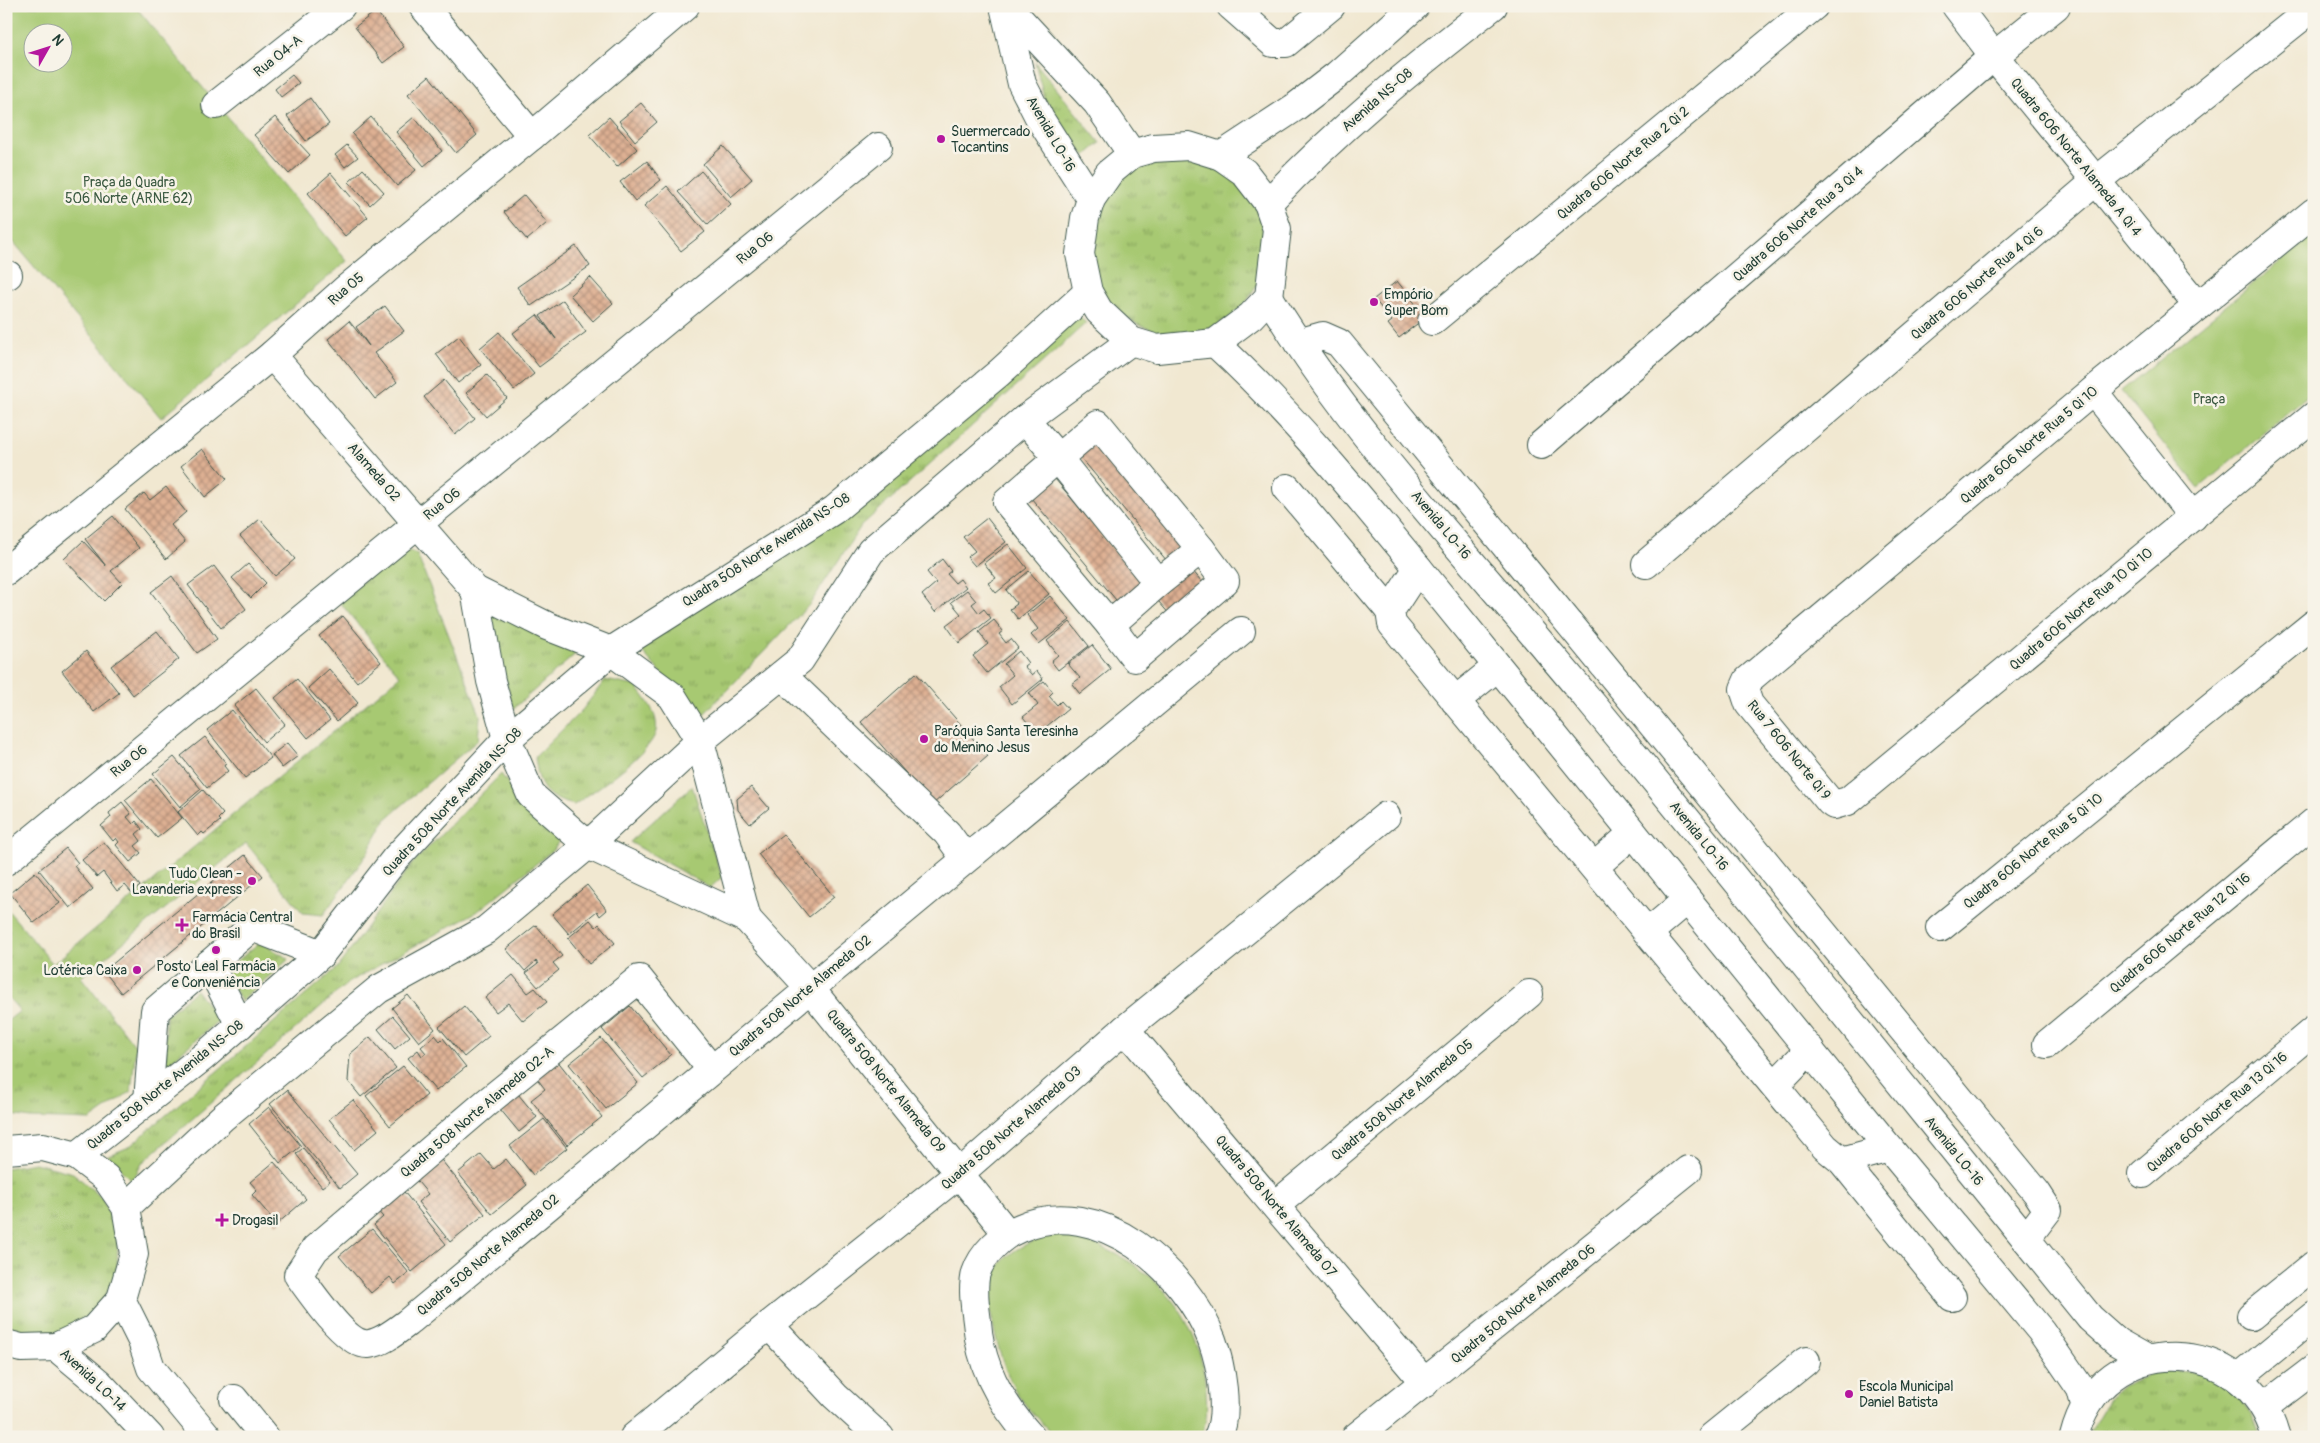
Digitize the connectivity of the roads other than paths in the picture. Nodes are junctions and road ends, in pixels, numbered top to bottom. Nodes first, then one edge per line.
1 (341, 6) edge
2 (423, 6) edge
3 (685, 6) edge
4 (1006, 6) edge
5 (1231, 6) edge
6 (1331, 6) edge
7 (1415, 6) edge
8 (1493, 6) edge
9 (1814, 6) edge
10 (1956, 6) edge
11 (2056, 6) edge
12 (2314, 7) edge
13 (1994, 56) junction
14 (216, 106) dead end
15 (532, 136) junction
16 (878, 147) dead end
17 (1132, 154) junction
18 (1221, 156) junction
19 (2096, 182) junction
20 (1091, 199) junction
21 (1268, 203) junction
22 (2313, 213) edge
23 (1088, 292) junction
24 (1268, 297) junction
25 (2198, 306) junction
26 (1432, 320) dead end
27 (1131, 342) junction
28 (1215, 343) junction
29 (1298, 343) junction
30 (272, 355) junction
31 (2093, 391) junction
32 (1026, 419) junction
33 (2309, 429) edge
34 (1541, 445) dead end
35 (1058, 458) junction
36 (1287, 488) dead end
37 (2192, 516) junction
38 (418, 524) junction
39 (1201, 549) junction
40 (1646, 564) dead end
41 (1418, 568) junction
42 (6, 571) edge
43 (1529, 573) junction
44 (1158, 583) junction
45 (475, 590) junction
46 (1500, 596) junction
47 (1390, 611) junction
48 (1110, 624) junction
49 (2314, 624) edge
50 (1241, 631) dead end
51 (1589, 647) junction
52 (611, 651) junction
53 (1497, 668) junction
54 (1562, 668) junction
55 (782, 675) junction
56 (1748, 680) joint
57 (1455, 701) junction
58 (507, 739) junction
59 (700, 741) junction
60 (1848, 801) joint
61 (1386, 816) dead end
62 (2314, 822) edge
63 (1632, 833) junction
64 (588, 845) junction
65 (965, 858) junction
66 (6, 861) edge
67 (1594, 867) junction
68 (1687, 900) junction
69 (747, 919) junction
70 (1940, 928) dead end
71 (1648, 933) junction
72 (1831, 942) junction
73 (321, 954) junction
74 (209, 964) junction
75 (1803, 964) junction
76 (809, 987) junction
77 (1529, 994) dead end
78 (1888, 1011) junction
79 (240, 1024) junction
80 (1125, 1029) junction
81 (2314, 1030) edge
82 (1858, 1033) junction
83 (2046, 1044) dead end
84 (1810, 1050) junction
85 (712, 1070) junction
86 (1776, 1084) junction
87 (148, 1101) junction
88 (1889, 1148) junction
89 (7, 1149) edge
90 (77, 1156) junction
91 (1842, 1161) junction
92 (1688, 1170) dead end
93 (960, 1174) junction
94 (2143, 1174) dead end
95 (1276, 1205) junction
96 (126, 1208) junction
97 (1007, 1233) junction
98 (2026, 1239) junction
99 (2314, 1265) edge
100 (1952, 1297) dead end
101 (121, 1299) junction
102 (2251, 1316) dead end
103 (2314, 1316) edge
104 (770, 1325) junction
105 (352, 1339) joint
106 (6, 1344) edge
107 (56, 1346) junction
108 (2147, 1360) junction
109 (1806, 1361) dead end
110 (2314, 1368) edge
111 (2238, 1378) junction
112 (1425, 1383) junction
113 (234, 1399) dead end
114 (2085, 1405) junction
115 (2264, 1407) junction
116 (150, 1437) edge
117 (208, 1437) edge
118 (265, 1437) edge
119 (634, 1437) edge
120 (880, 1437) edge
121 (1031, 1437) edge
122 (1218, 1437) edge
123 (1356, 1437) edge
124 (1712, 1437) edge
125 (2074, 1437) edge
126 (2276, 1437) edge

1 - 14 street, Rua 04-A
2 - 15 street
3 - 15 street, Rua 05
4 - 17 street, Avenida LO-16
4 - 20 street, Avenida LO-16
5 - 6 street
7 - 18 street
8 - 21 street, Avenida NS-08
9 - 26 street, Quadra 606 Norte Rua 2 Qi 2
10 - 13 street, Quadra 606 Norte Alameda A Qi 4
11 - 13 street, Quadra 606 Norte Rua 3 Qi 4
12 - 19 street, Quadra 606 Norte Rua 4 Qi 6
13 - 19 street, Quadra 606 Norte Alameda A Qi 4
13 - 34 street, Quadra 606 Norte Rua 3 Qi 4
15 - 30 street, Rua 05
16 - 38 street, Rua 06
17 - 18 street
17 - 20 street
18 - 21 street
19 - 25 street, Quadra 606 Norte Alameda A Qi 4
19 - 40 street, Quadra 606 Norte Rua 4 Qi 6
20 - 23 street
21 - 24 street
22 - 25 street, Quadra 606 Norte Rua 5 Qi 10
23 - 27 street
23 - 52 street, Quadra 508 Norte Avenida NS-08
24 - 28 street
24 - 29 street, Avenida LO-16
25 - 31 street, Quadra 606 Norte Rua 5 Qi 10
27 - 28 street
27 - 32 street
28 - 41 street
29 - 43 street
29 - 46 street, Avenida LO-16
30 - 38 street, Alameda 02
30 - 42 street, Rua 05
31 - 37 street
31 - 56 street, Quadra 606 Norte Rua 5 Qi 10
32 - 35 street
32 - 55 street
33 - 37 street, Quadra 606 Norte Rua 10 Qi 10
35 - 39 street
35 - 44 street
35 - 48 street
36 - 47 street
37 - 60 street, Quadra 606 Norte Rua 10 Qi 10
38 - 45 street, Alameda 02
38 - 66 street, Rua 06
39 - 44 street
39 - 48 street
41 - 47 street
41 - 53 street
43 - 46 street
43 - 51 street
44 - 48 street
45 - 52 street
45 - 58 street
46 - 54 street, Avenida LO-16
47 - 57 street
49 - 70 street, Quadra 606 Norte Rua 5 Qi 10
50 - 65 street, Quadra 508 Norte Alameda 02
51 - 54 street
51 - 72 street
52 - 58 street, Quadra 508 Norte Avenida NS-08
52 - 59 street
53 - 57 street
53 - 63 street
54 - 75 street, Avenida LO-16
55 - 59 street
55 - 65 street
56 - 60 street, Rua 7 606 Norte Qi 9
57 - 67 street
58 - 64 street
58 - 73 street, Quadra 508 Norte Avenida NS-08
59 - 64 street
59 - 69 street
61 - 80 street, Quadra 508 Norte Alameda 03
62 - 83 street, Quadra 606 Norte Rua 12 Qi 16
63 - 67 street
63 - 68 street
64 - 69 street
64 - 96 street
65 - 76 street, Quadra 508 Norte Alameda 02
67 - 71 street
68 - 71 street
68 - 84 street
69 - 76 street, Quadra 508 Norte Alameda 09
71 - 86 street
72 - 75 street
72 - 78 street
73 - 74 street
73 - 79 street, Quadra 508 Norte Avenida NS-08
74 - 79 street
74 - 87 street
75 - 82 street, Avenida LO-16
76 - 85 street, Quadra 508 Norte Alameda 02
76 - 93 street, Quadra 508 Norte Alameda 09
77 - 95 street, Quadra 508 Norte Alameda 05
78 - 82 street
78 - 98 street
79 - 87 street, Quadra 508 Norte Avenida NS-08
80 - 93 street, Quadra 508 Norte Alameda 03
80 - 95 street, Quadra 508 Norte Alameda 07
81 - 94 street, Quadra 606 Norte Rua 13 Qi 16
82 - 98 street, Avenida LO-16
84 - 86 street
84 - 88 street
85 - 105 street, Quadra 508 Norte Alameda 02
85 - 105 street, Quadra 508 Norte Alameda 02-A
86 - 91 street
87 - 90 street, Quadra 508 Norte Avenida NS-08
88 - 91 street
88 - 114 street
89 - 90 street
90 - 96 street
91 - 100 street
92 - 112 street, Quadra 508 Norte Alameda 06
93 - 97 street, Quadra 508 Norte Alameda 09
93 - 104 street, Quadra 508 Norte Alameda 03
95 - 112 street, Quadra 508 Norte Alameda 07
96 - 101 street
97 - 121 street
97 - 122 street
98 - 108 street, Avenida LO-16
99 - 102 street
101 - 107 street
101 - 117 street
103 - 111 street
104 - 119 street, Quadra 508 Norte Alameda 03
104 - 120 street
106 - 107 street
107 - 116 street, Avenida LO-14
108 - 111 street
108 - 114 street
109 - 124 street
110 - 115 street
111 - 115 street
112 - 123 street, Quadra 508 Norte Alameda 06
113 - 118 street
114 - 125 street
115 - 126 street

